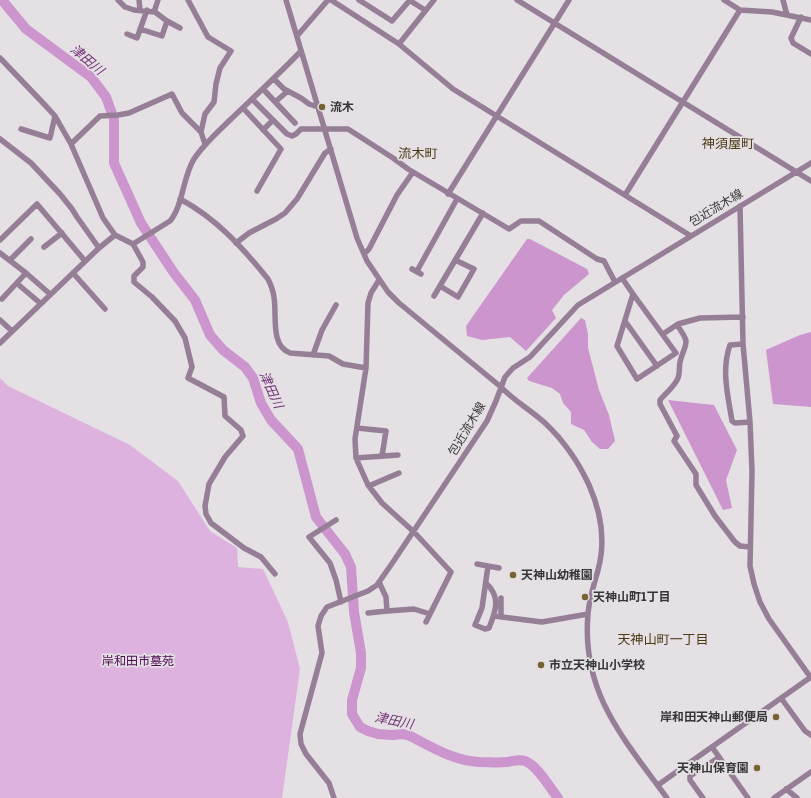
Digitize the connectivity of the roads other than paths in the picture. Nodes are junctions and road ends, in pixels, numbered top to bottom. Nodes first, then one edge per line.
1 (118, 0) edge
2 (139, 0) edge
3 (158, 0) edge
4 (188, 0) edge
5 (286, 0) edge
6 (329, 0) edge
7 (359, 0) edge
8 (409, 0) edge
9 (434, 0) edge
10 (517, 0) edge
11 (569, 0) edge
12 (724, 0) edge
13 (783, 0) edge
14 (143, 10) junction
15 (425, 10) junction
16 (740, 10) junction
17 (154, 12) junction
18 (787, 15) junction
19 (801, 17) junction
20 (811, 20) edge
21 (167, 21) junction
22 (554, 23) junction
23 (180, 28) dead end
24 (140, 29) junction
25 (127, 34) dead end
26 (297, 36) junction
27 (399, 44) junction
28 (301, 51) junction
29 (811, 54) edge
30 (0, 58) edge
31 (274, 80) junction
32 (263, 89) junction
33 (288, 91) junction
34 (252, 99) junction
35 (275, 102) junction
36 (682, 102) junction
37 (318, 107) junction
38 (242, 108) junction
39 (55, 116) junction
40 (497, 116) junction
41 (273, 120) junction
42 (295, 123) dead end
43 (21, 129) dead end
44 (325, 129) junction
45 (263, 130) junction
46 (201, 132) junction
47 (0, 138) edge
48 (71, 144) junction
49 (205, 144) junction
50 (331, 149) junction
51 (811, 163) edge
52 (413, 172) junction
53 (797, 172) junction
54 (811, 181) edge
55 (257, 191) dead end
56 (448, 194) junction
57 (625, 195) junction
58 (180, 199) junction
59 (457, 199) junction
60 (740, 206) junction
61 (482, 213) junction
62 (62, 233) junction
63 (115, 235) junction
64 (691, 236) junction
65 (31, 239) dead end
66 (0, 240) edge
67 (236, 243) junction
68 (133, 244) junction
69 (44, 247) dead end
70 (99, 248) junction
71 (0, 252) edge
72 (364, 254) junction
73 (10, 260) junction
74 (455, 260) junction
75 (85, 261) junction
76 (417, 271) dead end
77 (73, 272) junction
78 (26, 273) junction
79 (622, 278) junction
80 (379, 280) junction
81 (615, 282) junction
82 (20, 286) dead end
83 (440, 286) junction
84 (50, 294) junction
85 (633, 294) junction
86 (434, 296) dead end
87 (2, 299) dead end
88 (40, 304) junction
89 (336, 305) dead end
90 (106, 309) dead end
91 (743, 317) junction
92 (0, 320) edge
93 (626, 321) junction
94 (678, 325) junction
95 (12, 331) junction
96 (663, 334) junction
97 (0, 343) edge
98 (743, 344) junction
99 (313, 355) junction
100 (657, 366) junction
101 (366, 368) junction
102 (501, 387) junction
103 (750, 422) junction
104 (357, 428) junction
105 (382, 456) junction
106 (398, 456) dead end
107 (356, 458) junction
108 (399, 473) dead end
109 (368, 485) junction
110 (336, 520) dead end
111 (414, 532) junction
112 (750, 547) junction
113 (477, 564) dead end
114 (488, 566) junction
115 (499, 568) dead end
116 (275, 574) dead end
117 (379, 582) junction
118 (486, 583) junction
119 (501, 598) dead end
120 (343, 601) junction
121 (387, 611) junction
122 (368, 613) dead end
123 (430, 614) junction
124 (588, 614) junction
125 (494, 616) junction
126 (501, 617) junction
127 (426, 622) dead end
128 (811, 677) edge
129 (781, 698) junction
130 (811, 735) edge
131 (712, 747) junction
132 (718, 758) junction
133 (811, 772) edge
134 (658, 785) junction
135 (786, 789) junction
136 (334, 798) edge
137 (667, 798) edge
138 (704, 798) edge
139 (748, 798) edge
140 (774, 798) edge
141 (797, 798) edge

1 - 14 street
2 - 14 street
3 - 17 street
4 - 46 street
5 - 26 street
6 - 26 street
6 - 27 street
7 - 8 street
8 - 15 street
9 - 15 street
10 - 22 street
11 - 22 street
12 - 16 street
13 - 18 street
14 - 17 street
14 - 24 street
15 - 27 street
16 - 18 street
16 - 36 street
17 - 21 street
18 - 19 street
19 - 20 street
19 - 29 street
21 - 23 street
21 - 24 street
22 - 36 street
22 - 40 street
24 - 25 street
26 - 28 street
27 - 40 street
28 - 31 street
28 - 37 street
30 - 39 street
31 - 32 street
31 - 33 street
32 - 34 street
32 - 35 street
33 - 35 street
33 - 37 street
34 - 38 street
34 - 41 street
35 - 42 street
36 - 53 street
36 - 57 street
37 - 44 street
38 - 45 street
38 - 49 street
39 - 43 street
39 - 48 street
40 - 56 street
40 - 57 street
41 - 44 street
41 - 45 street
44 - 50 street
44 - 52 street
45 - 55 street
46 - 48 street
46 - 49 street
47 - 70 street
48 - 63 street
49 - 58 street
50 - 67 street
50 - 72 street
51 - 53 street, 包近流木線
52 - 56 street
52 - 72 street
53 - 54 street
53 - 60 street, 包近流木線
56 - 59 street
57 - 64 street
58 - 67 street
58 - 68 street
59 - 61 street
59 - 76 street
60 - 64 street, 包近流木線
60 - 91 street
61 - 74 street
61 - 81 street
62 - 66 street
62 - 69 street
62 - 75 street
63 - 68 street
63 - 70 street
64 - 79 street, 包近流木線
65 - 73 street
67 - 99 street
68 - 116 street
70 - 75 street
71 - 73 street
72 - 80 street
73 - 78 street
74 - 83 street
74 - 83 street
75 - 77 street
77 - 84 street
77 - 90 street
78 - 84 street
78 - 87 street
79 - 81 street, 包近流木線
79 - 85 street
80 - 101 street
80 - 102 street
81 - 102 street, 包近流木線
82 - 88 street
83 - 86 street
84 - 88 street
85 - 93 street
85 - 96 street
88 - 95 street
89 - 99 street
91 - 94 street
91 - 98 street
92 - 95 street
93 - 100 street
93 - 100 street
94 - 96 street
94 - 112 street
95 - 97 street
96 - 100 street
98 - 103 street
98 - 103 street
99 - 101 street
101 - 104 street
102 - 111 street, 包近流木線
102 - 124 street
103 - 112 street
104 - 105 street
104 - 107 street
105 - 106 street
105 - 107 street
107 - 109 street
108 - 109 street
109 - 111 street
110 - 120 street
111 - 117 street, 包近流木線
111 - 123 street
112 - 128 street
113 - 114 street
114 - 115 street
114 - 118 street
117 - 120 street, 包近流木線
117 - 121 street
118 - 125 street
118 - 125 street
119 - 126 street
120 - 136 street, 包近流木線
121 - 122 street
121 - 123 street
123 - 127 street
124 - 126 street
124 - 134 street
125 - 126 street
128 - 129 street
129 - 130 street
129 - 131 street
131 - 132 street
131 - 134 street
132 - 138 street
132 - 139 street
133 - 135 street
134 - 137 street
135 - 140 street
135 - 141 street

